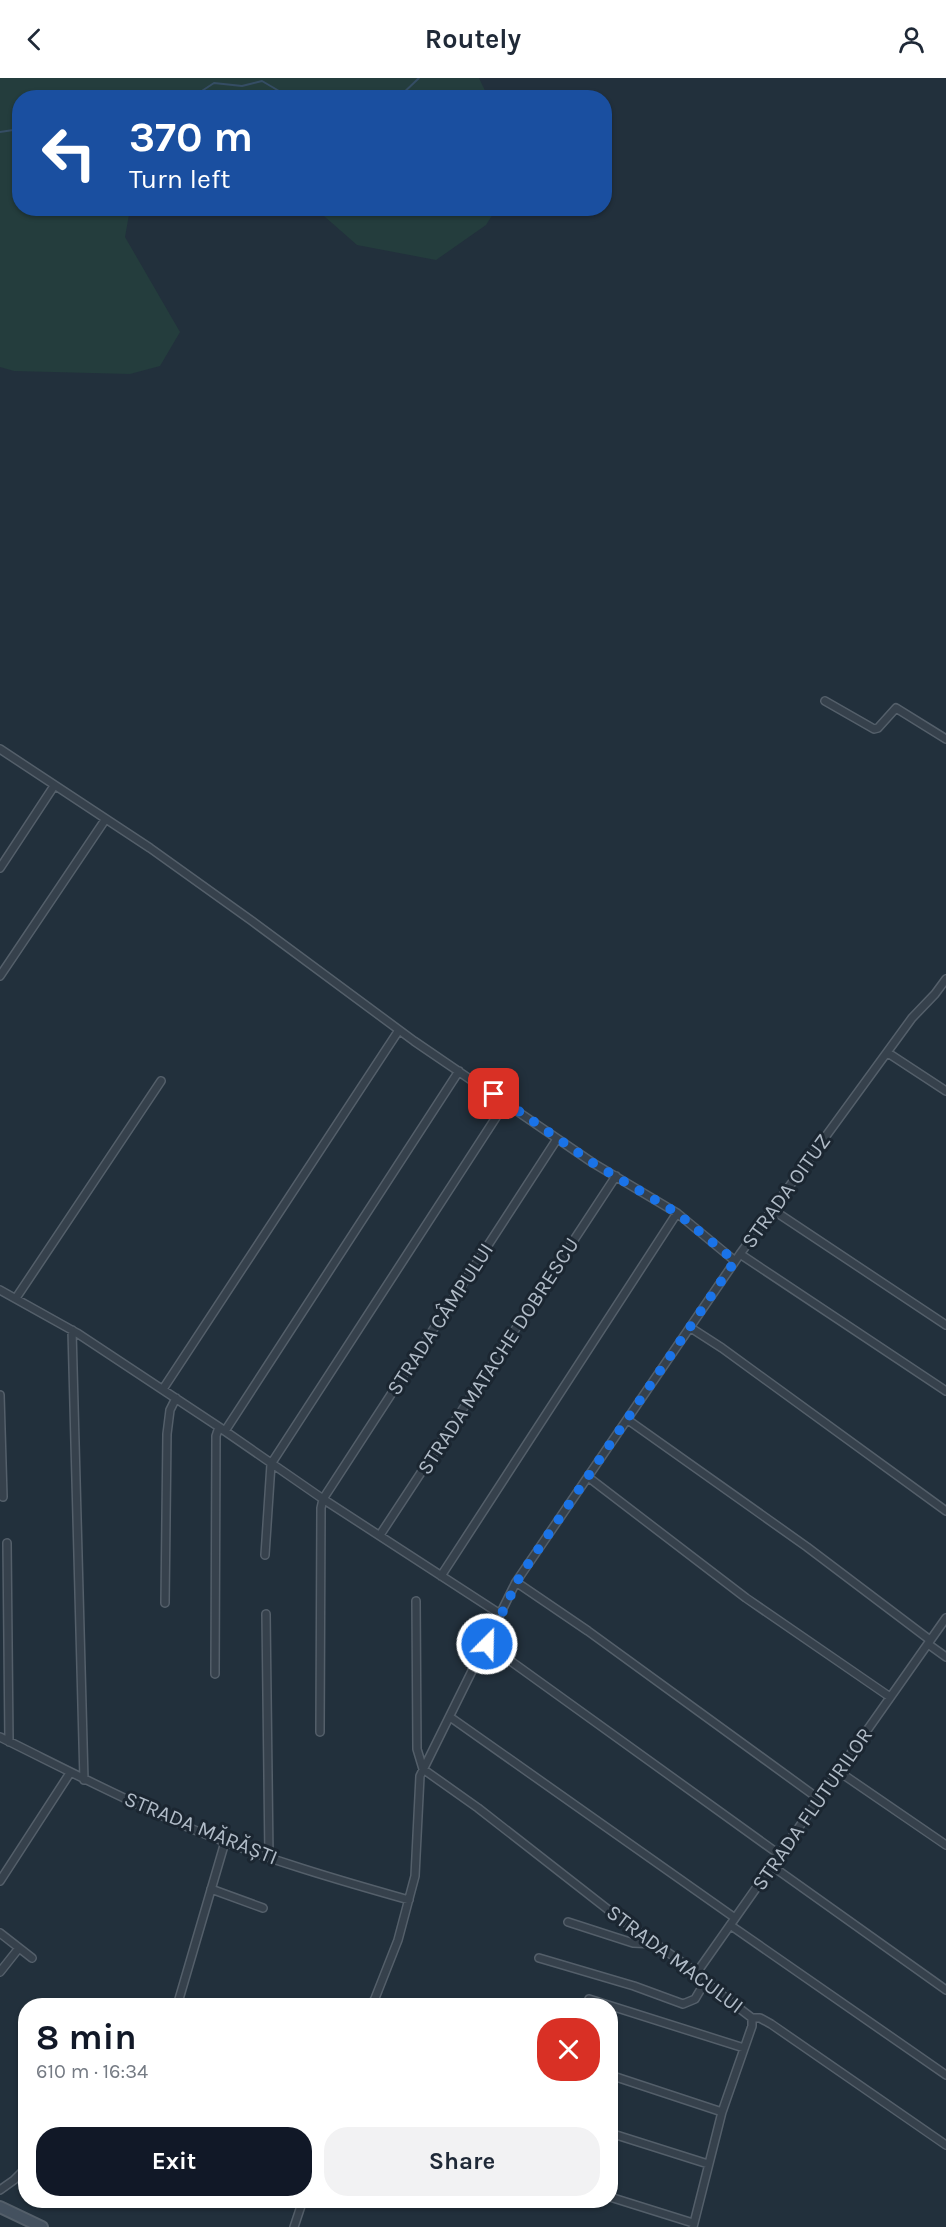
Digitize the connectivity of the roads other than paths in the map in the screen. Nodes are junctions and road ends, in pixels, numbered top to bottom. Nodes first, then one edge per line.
1 (825, 700) dead end
2 (946, 739) edge
3 (0, 749) edge
4 (54, 786) junction
5 (105, 820) junction
6 (0, 868) edge
7 (0, 976) edge
8 (946, 979) edge
9 (399, 1030) junction
10 (888, 1053) junction
11 (459, 1071) junction
12 (161, 1081) dead end
13 (946, 1091) edge
14 (506, 1102) junction
15 (557, 1139) junction
16 (616, 1176) junction
17 (773, 1210) junction
18 (677, 1213) junction
19 (738, 1257) junction
20 (0, 1290) edge
21 (16, 1298) junction
22 (946, 1325) edge
23 (691, 1328) junction
24 (72, 1330) junction
25 (163, 1389) junction
26 (946, 1391) edge
27 (0, 1395) edge
28 (176, 1398) junction
29 (628, 1420) junction
30 (222, 1429) junction
31 (271, 1464) junction
32 (588, 1477) junction
33 (3, 1497) dead end
34 (323, 1499) junction
35 (946, 1512) edge
36 (380, 1535) junction
37 (7, 1543) dead end
38 (265, 1555) dead end
39 (441, 1576) junction
40 (516, 1582) junction
41 (416, 1601) dead end
42 (165, 1603) dead end
43 (266, 1614) dead end
44 (500, 1614) junction
45 (946, 1618) edge
46 (929, 1642) junction
47 (487, 1644) junction
48 (946, 1657) edge
49 (215, 1674) dead end
50 (890, 1697) junction
51 (450, 1716) junction
52 (320, 1732) dead end
53 (0, 1737) edge
54 (9, 1742) junction
55 (423, 1770) junction
56 (838, 1771) junction
57 (70, 1773) junction
58 (84, 1780) junction
59 (819, 1799) junction
60 (225, 1842) junction
61 (946, 1845) edge
62 (780, 1855) junction
63 (269, 1857) junction
64 (772, 1866) junction
65 (0, 1881) edge
66 (211, 1889) junction
67 (409, 1900) junction
68 (262, 1908) dead end
69 (568, 1922) dead end
70 (733, 1922) junction
71 (0, 1933) edge
72 (656, 1944) junction
73 (19, 1948) junction
74 (32, 1958) dead end
75 (539, 1958) dead end
76 (0, 1972) edge
77 (700, 1975) junction
78 (705, 1982) junction
79 (946, 1989) edge
80 (179, 1998) edge
81 (375, 1998) edge
82 (618, 2008) edge
83 (752, 2018) junction
84 (744, 2048) junction
85 (946, 2075) edge
86 (618, 2078) edge
87 (722, 2112) junction
88 (618, 2136) edge
89 (946, 2145) edge
90 (708, 2164) junction
91 (18, 2176) edge
92 (0, 2190) edge
93 (618, 2200) edge
94 (0, 2207) edge
95 (300, 2208) edge
96 (693, 2225) edge
97 (42, 2227) edge
98 (294, 2227) edge

1 - 2 street
3 - 4 street
4 - 5 street
4 - 6 street
5 - 7 street
5 - 9 street
8 - 10 street, STRADA OITUZ
9 - 11 street
9 - 25 street
10 - 13 street
10 - 17 street, STRADA OITUZ
11 - 14 street
11 - 30 street
12 - 21 street
14 - 15 street
14 - 31 street
15 - 16 street
15 - 34 street, STRADA CÂMPULUI
16 - 18 street
16 - 36 street, STRADA MATACHE DOBRESCU
17 - 19 street, STRADA OITUZ
17 - 22 street
18 - 19 street
18 - 39 street
19 - 23 street, STRADA OITUZ
19 - 26 street
20 - 21 street
21 - 24 street
23 - 29 street, STRADA OITUZ
23 - 35 street
24 - 25 street
24 - 58 street
25 - 28 street
27 - 33 street
28 - 30 street
28 - 42 street
29 - 32 street, STRADA OITUZ
29 - 46 street
30 - 31 street
30 - 49 street
31 - 34 street
31 - 38 street
32 - 40 street, STRADA OITUZ
32 - 50 street
34 - 36 street
34 - 52 street
36 - 39 street
37 - 54 street
39 - 44 street
40 - 44 street, STRADA OITUZ
40 - 59 street
41 - 55 street
43 - 63 street
44 - 47 street, STRADA OITUZ
45 - 46 street, STRADA FLUTURILOR
46 - 48 street
46 - 50 street, STRADA FLUTURILOR
47 - 51 street, STRADA OITUZ
47 - 62 street
50 - 56 street, STRADA FLUTURILOR
51 - 55 street, STRADA OITUZ
51 - 70 street
53 - 54 street, STRADA MĂRĂȘTI
54 - 57 street, STRADA MĂRĂȘTI
55 - 67 street, STRADA OITUZ
55 - 72 street, STRADA MACULUI
56 - 59 street, STRADA FLUTURILOR
56 - 61 street
57 - 58 street, STRADA MĂRĂȘTI
57 - 65 street
58 - 60 street, STRADA MĂRĂȘTI
59 - 62 street, STRADA FLUTURILOR
60 - 63 street, STRADA MĂRĂȘTI
60 - 66 street
62 - 64 street, STRADA FLUTURILOR
63 - 67 street, STRADA MĂRĂȘTI
64 - 70 street, STRADA FLUTURILOR
64 - 79 street
66 - 68 street
66 - 80 street
67 - 81 street, STRADA OITUZ
69 - 72 street
70 - 77 street, STRADA FLUTURILOR
70 - 85 street
71 - 73 street
72 - 77 street, STRADA MACULUI
73 - 74 street
73 - 76 street
75 - 78 street
77 - 78 street, STRADA MACULUI
78 - 83 street, STRADA MACULUI
82 - 84 street
83 - 84 street, STRADA MACULUI
83 - 89 street
84 - 87 street, STRADA MACULUI
86 - 87 street
87 - 90 street, STRADA MACULUI
88 - 90 street
90 - 96 street, STRADA MACULUI
91 - 92 street
93 - 96 street
94 - 97 main road
95 - 98 street

